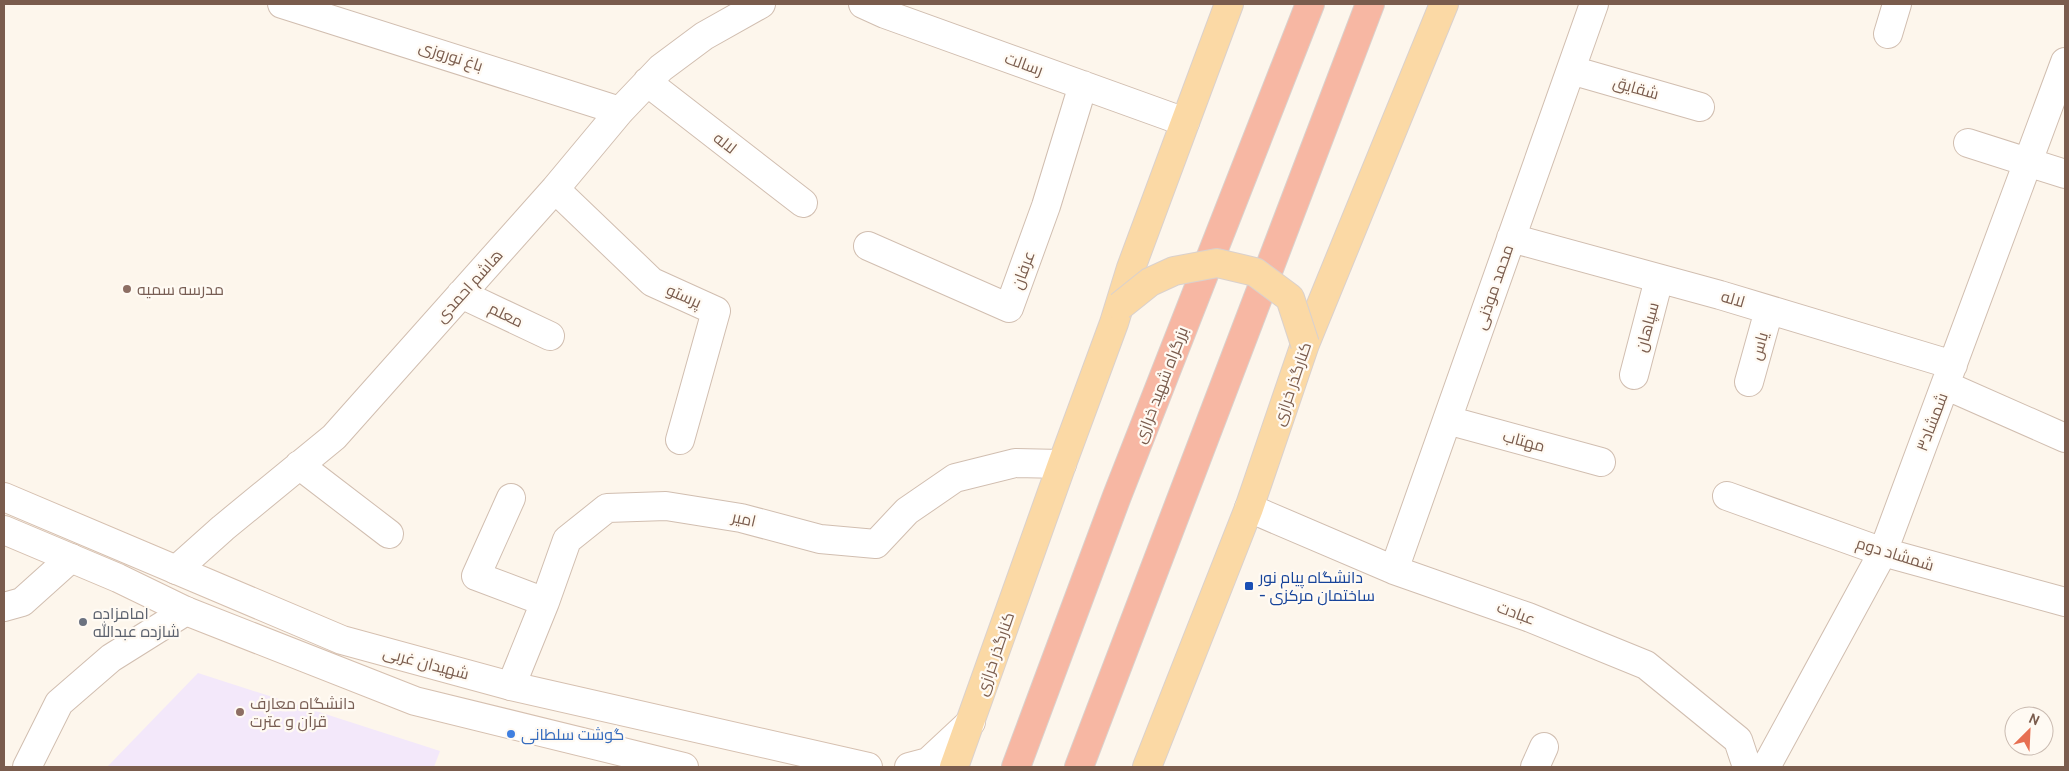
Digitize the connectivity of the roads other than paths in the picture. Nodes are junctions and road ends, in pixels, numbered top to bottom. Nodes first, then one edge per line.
1 (282, 4) edge
2 (761, 4) edge
3 (1229, 4) edge
4 (1310, 4) edge
5 (1370, 4) edge
6 (1444, 4) edge
7 (1594, 4) edge
8 (1897, 4) edge
9 (879, 7) edge
10 (1888, 34) dead end
11 (2065, 62) edge
12 (1571, 70) junction
13 (647, 82) junction
14 (1084, 85) junction
15 (1700, 107) dead end
16 (620, 111) junction
17 (1185, 122) junction
18 (1968, 143) dead end
19 (2029, 163) junction
20 (2065, 174) edge
21 (555, 189) junction
22 (803, 203) dead end
23 (1512, 238) junction
24 (868, 246) dead end
25 (1659, 279) junction
26 (461, 294) junction
27 (1120, 306) junction
28 (1769, 310) junction
29 (550, 336) dead end
30 (1305, 344) junction
31 (1634, 375) dead end
32 (1949, 375) junction
33 (1748, 382) dead end
34 (1447, 420) junction
35 (2065, 438) edge
36 (680, 440) dead end
37 (1601, 462) dead end
38 (1062, 464) junction
39 (300, 465) junction
40 (4, 496) edge
41 (1117, 496) junction
42 (1727, 496) dead end
43 (511, 498) dead end
44 (1249, 508) junction
45 (4, 530) edge
46 (389, 534) dead end
47 (1883, 552) junction
48 (71, 558) junction
49 (176, 570) junction
50 (1394, 570) junction
51 (545, 602) junction
52 (2065, 602) edge
53 (4, 607) edge
54 (186, 611) junction
55 (511, 686) junction
56 (1103, 704) junction
57 (971, 722) junction
58 (27, 767) edge
59 (684, 767) edge
60 (868, 767) edge
61 (909, 767) edge
62 (954, 767) edge
63 (1000, 767) edge
64 (1016, 767) edge
65 (1079, 767) edge
66 (1094, 767) edge
67 (1148, 767) edge
68 (1747, 767) edge
69 (1766, 767) edge

1 - 16 street, باغ نوروزی
2 - 13 street, هاشم احمدی
3 - 17 main road, کنارگذر خرازی
4 - 41 highway, بزرگراه شهید خرازی
5 - 56 highway
6 - 30 main road, کنارگذر خرازی
7 - 12 street, محمد موذنی
8 - 10 street
9 - 14 street, رسالت
11 - 19 street, شمشاد۳
12 - 15 street, شقایق
12 - 23 street, محمد موذنی
13 - 16 street, هاشم احمدی
13 - 22 street, لاله
14 - 17 street, رسالت
14 - 24 street, عرفان
16 - 21 street, هاشم احمدی
17 - 27 main road, کنارگذر خرازی
18 - 19 street
19 - 20 street
19 - 32 street, شمشاد۳
21 - 26 street, هاشم احمدی
21 - 36 street, پرستو
23 - 25 street, لاله
23 - 34 street, محمد موذنی
25 - 28 street, لاله
25 - 31 street, سپاهان
26 - 29 street, معلم
26 - 39 street, هاشم احمدی
27 - 30 main road, bridge
27 - 38 main road, کنارگذر خرازی
28 - 32 street, لاله
28 - 33 street, یاس
30 - 44 main road, کنارگذر خرازی
32 - 35 street, لاله
32 - 47 street, شمشاد۳
34 - 37 street, مهتاب
34 - 50 street, محمد موذنی
38 - 51 street, امیر
38 - 57 main road, کنارگذر خرازی
39 - 46 street
39 - 49 street, هاشم احمدی
40 - 49 street, شهیدان غربی
41 - 63 highway
41 - 64 highway, بزرگراه شهید خرازی
42 - 47 street, شمشاد دوم
43 - 51 street
44 - 50 street, عبادت
44 - 67 main road, کنارگذر خرازی
45 - 48 street
47 - 52 street, شمشاد دوم
47 - 69 street, شمشاد۳
48 - 53 street
48 - 54 street
49 - 55 street, شهیدان غربی
50 - 68 street, عبادت
51 - 55 street, امیر
54 - 58 street
54 - 59 street
55 - 60 street, شهیدان غربی
56 - 65 highway
56 - 66 highway
57 - 61 street
57 - 62 main road, کنارگذر خرازی

